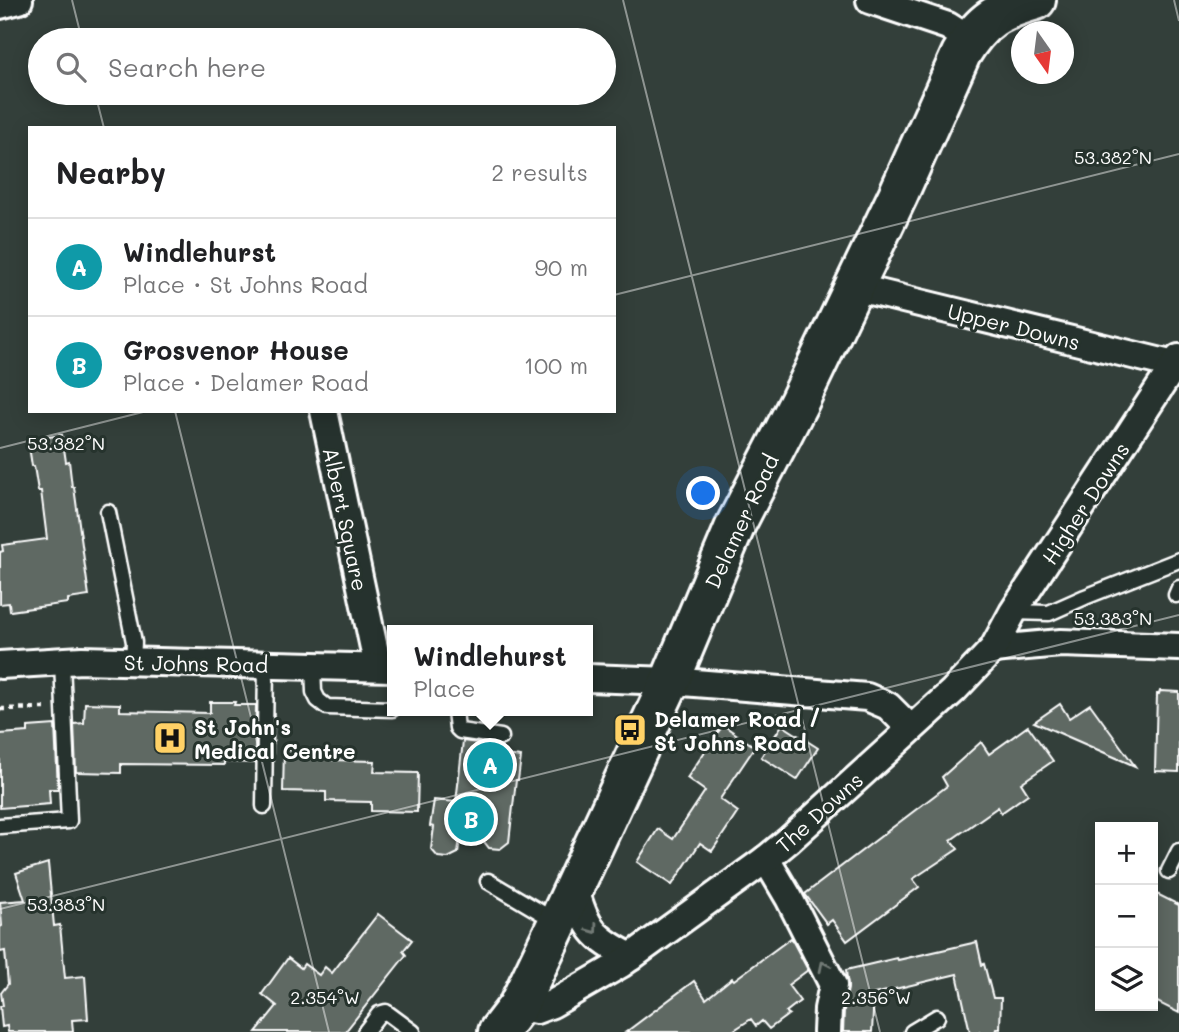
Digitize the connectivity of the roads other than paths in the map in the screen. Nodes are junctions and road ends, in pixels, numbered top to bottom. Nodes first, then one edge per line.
1 (19, 0) edge
2 (870, 0) edge
3 (1036, 0) edge
4 (0, 5) edge
5 (982, 19) edge
6 (854, 287) junction
7 (1177, 361) edge
8 (324, 413) edge
9 (108, 512) dead end
10 (1179, 560) edge
11 (1013, 612) junction
12 (1179, 647) edge
13 (993, 649) junction
14 (62, 662) junction
15 (134, 662) junction
16 (0, 665) edge
17 (266, 665) junction
18 (313, 666) junction
19 (385, 668) edge
20 (593, 678) edge
21 (670, 681) junction
22 (387, 709) edge
23 (456, 716) edge
24 (910, 728) junction
25 (501, 737) dead end
26 (264, 806) dead end
27 (0, 826) edge
28 (1179, 851) edge
29 (766, 859) junction
30 (1168, 871) dead end
31 (488, 881) dead end
32 (574, 887) junction
33 (558, 922) junction
34 (631, 957) junction
35 (937, 1017) dead end
36 (508, 1019) edge
37 (365, 1032) edge
38 (413, 1032) edge
39 (827, 1032) edge
40 (912, 1032) edge

1 - 4 street
2 - 5 street
3 - 5 street
5 - 6 street, Delamer Road
6 - 7 street, Upper Downs
6 - 21 street, Delamer Road
7 - 11 street, Higher Downs
8 - 19 street, Albert Square
9 - 15 lane
10 - 11 lane
11 - 13 street, Higher Downs
12 - 13 street
13 - 24 street, The Downs
14 - 15 street, St Johns Road
14 - 16 street, St Johns Road
14 - 27 lane
15 - 17 street, St Johns Road
17 - 18 street, St Johns Road
17 - 26 lane
18 - 19 street, St Johns Road
18 - 22 lane
20 - 21 street
21 - 24 street
21 - 32 street, Delamer Road
23 - 25 lane
24 - 29 street, The Downs
28 - 30 lane
29 - 34 street, The Downs
39 -> 29 street
31 - 33 lane
32 - 33 street, Delamer Road
32 -> 34 street
33 - 36 street, Delamer Road
34 - 36 street, The Downs
35 - 40 lane
37 - 38 lane

